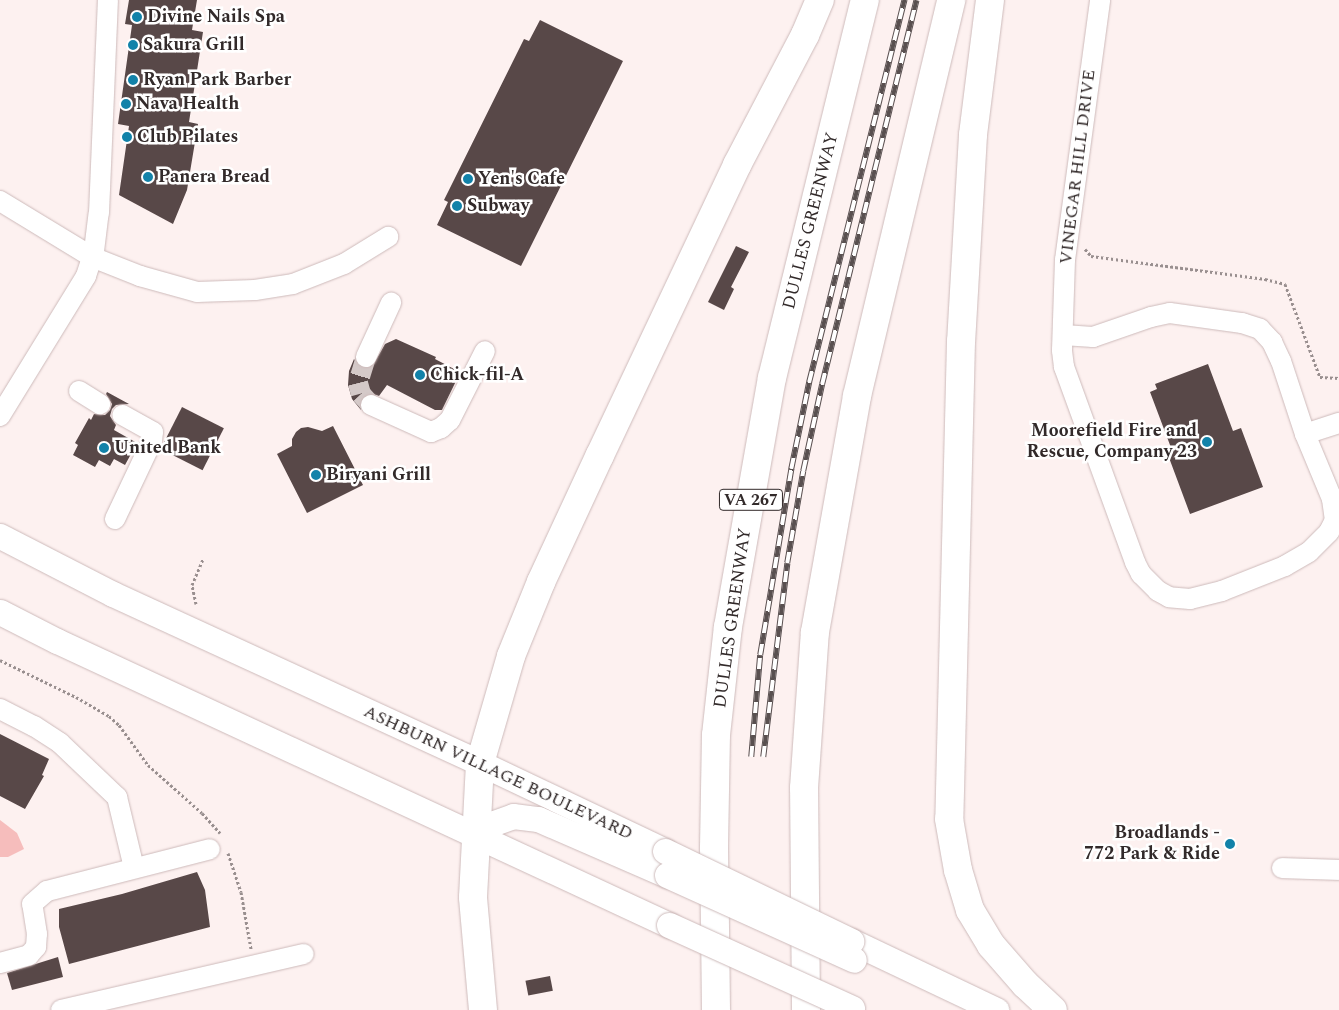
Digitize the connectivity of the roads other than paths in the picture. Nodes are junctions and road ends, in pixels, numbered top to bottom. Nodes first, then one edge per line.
1 (108, 0) edge
2 (820, 0) edge
3 (865, 0) edge
4 (951, 0) edge
5 (990, 0) edge
6 (1100, 0) edge
7 (0, 201) edge
8 (388, 237) dead end
9 (92, 257) junction
10 (391, 303) dead end
11 (1063, 335) junction
12 (485, 351) dead end
13 (366, 358) tunnel mouth
14 (79, 391) dead end
15 (100, 404) dead end
16 (371, 405) tunnel mouth
17 (122, 415) dead end
18 (0, 416) edge
19 (1339, 423) edge
20 (1306, 434) junction
21 (115, 519) dead end
22 (0, 536) edge
23 (0, 612) edge
24 (0, 709) edge
25 (480, 762) junction
26 (476, 836) junction
27 (219, 846) road end
28 (666, 863) junction
29 (134, 868) junction
30 (1282, 868) dead end
31 (1339, 870) edge
32 (304, 954) dead end
33 (0, 963) edge
34 (854, 1009) edge
35 (61, 1010) edge
36 (482, 1010) edge
37 (716, 1010) edge
38 (806, 1010) edge
39 (995, 1010) edge
40 (1053, 1010) edge

1 - 9 street
2 - 25 highway
3 - 37 highway, DULLES GREENWAY / VA 267
4 - 38 highway
5 - 40 highway
6 - 11 street, VINEGAR HILL DRIVE
7 - 9 street
8 - 9 street
9 - 18 street
10 - 13 street
11 - 20 street, VINEGAR HILL DRIVE
11 - 20 street, VINEGAR HILL DRIVE
12 - 16 street
14 - 15 street
17 - 21 street
19 - 20 street
22 - 25 main road, ASHBURN VILLAGE BOULEVARD
23 - 26 main road
24 - 29 street
25 - 26 highway
25 - 28 main road, ASHBURN VILLAGE BOULEVARD
26 - 28 main road
26 - 34 main road, bridge
26 - 36 highway
27 - 29 street
28 - 39 main road, ASHBURN VILLAGE BOULEVARD, bridge
29 - 33 street
30 - 31 street
32 - 35 street

